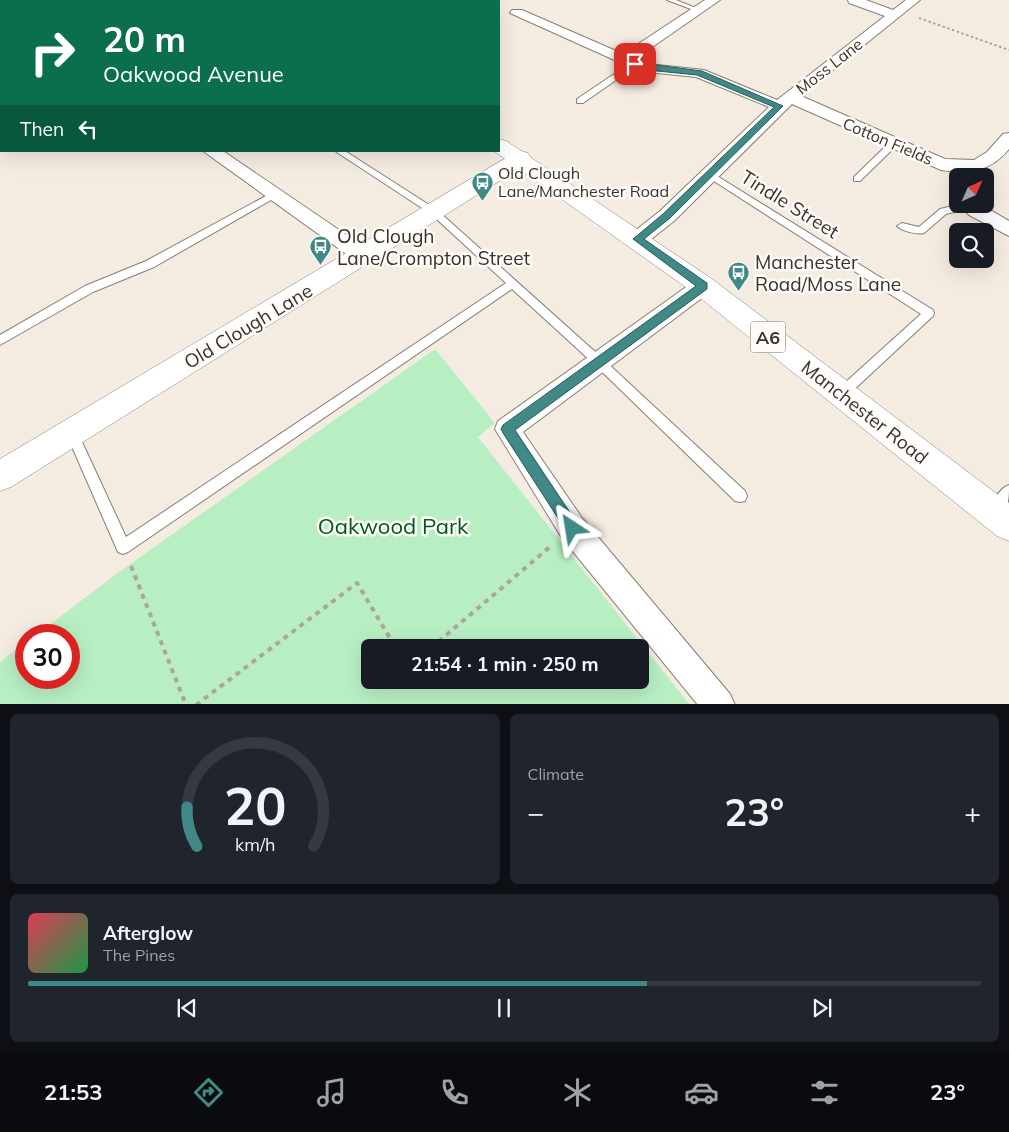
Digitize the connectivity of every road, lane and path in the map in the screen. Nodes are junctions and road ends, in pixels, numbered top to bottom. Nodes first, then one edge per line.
1 (670, 0) edge
2 (714, 0) edge
3 (854, 0) edge
4 (914, 0) edge
5 (698, 10) junction
6 (517, 13) dead end
7 (897, 13) junction
8 (1009, 50) edge
9 (630, 62) junction
10 (580, 101) dead end
11 (785, 102) junction
12 (1009, 138) edge
13 (893, 144) junction
14 (212, 152) edge
15 (341, 152) edge
16 (510, 152) edge
17 (971, 168) edge
18 (949, 170) edge
19 (709, 174) junction
20 (857, 180) dead end
21 (275, 194) junction
22 (949, 209) edge
23 (434, 212) junction
24 (980, 213) edge
25 (902, 226) dead end
26 (1009, 229) edge
27 (638, 239) junction
28 (363, 256) junction
29 (512, 284) junction
30 (703, 286) junction
31 (0, 340) edge
32 (598, 361) junction
33 (841, 394) junction
34 (72, 433) junction
35 (0, 476) edge
36 (740, 496) dead end
37 (1004, 509) edge
38 (572, 528) junction
39 (123, 547) junction
40 (391, 639) edge
41 (442, 639) edge
42 (186, 704) edge
43 (196, 704) edge
44 (719, 704) edge

1 - 5 lane
2 - 5 street
3 - 7 street
4 - 7 street, Moss Lane
5 - 9 street
6 - 9 street, Cotton Fields
7 - 8 path
7 - 11 street, Moss Lane
9 - 10 lane
9 - 11 street, Cotton Fields
11 - 13 street, Cotton Fields
11 - 19 street, Moss Lane
12 - 17 street, Cotton Fields
13 - 18 street, Cotton Fields
13 - 20 lane
14 - 21 street
15 - 23 lane
16 - 23 street, Old Clough Lane
16 - 27 street, Manchester Road / A6
19 - 27 street, Moss Lane
19 - 33 lane, Tindle Street
21 - 28 street
21 - 31 lane
22 - 25 lane
23 - 28 street, Old Clough Lane
23 - 29 lane
24 - 26 street
27 - 30 street, Manchester Road / A6
28 - 34 street, Old Clough Lane
29 - 32 lane
29 - 39 lane
30 - 32 street
30 - 33 street, Manchester Road / A6
32 - 36 lane
32 - 38 street
33 - 37 street, Manchester Road / A6
34 - 35 street, Old Clough Lane
34 - 39 lane
38 - 41 path
38 - 44 street
39 - 42 path
40 - 43 path

